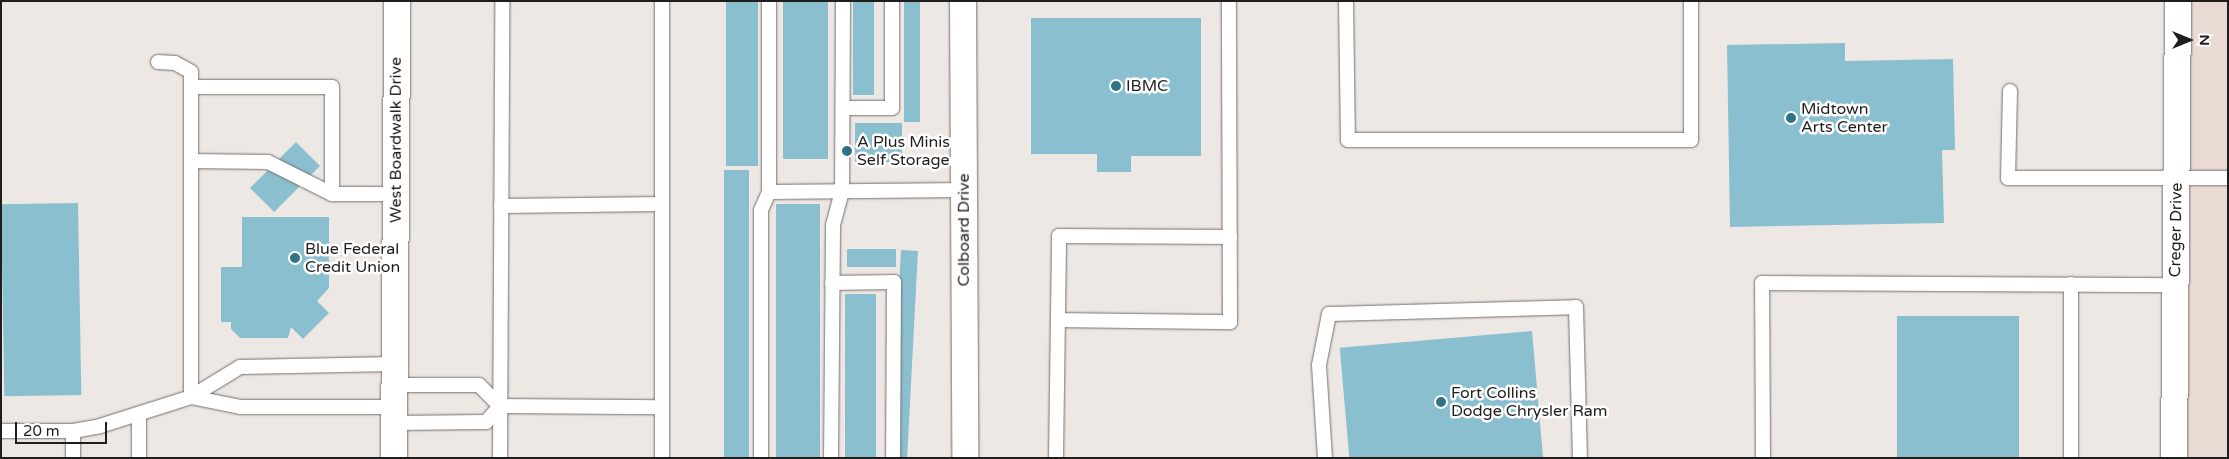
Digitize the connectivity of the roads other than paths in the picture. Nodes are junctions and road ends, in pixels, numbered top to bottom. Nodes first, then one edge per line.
1 (397, 1) edge
2 (502, 1) edge
3 (662, 1) edge
4 (769, 1) edge
5 (843, 1) edge
6 (892, 1) edge
7 (963, 1) edge
8 (1229, 1) edge
9 (1346, 1) edge
10 (1691, 1) edge
11 (2178, 1) edge
12 (158, 62) dead end
13 (191, 87) junction
14 (2010, 91) dead end
15 (842, 108) junction
16 (191, 161) junction
17 (2177, 177) junction
18 (2228, 178) edge
19 (964, 190) junction
20 (769, 192) junction
21 (842, 192) junction
22 (332, 194) junction
23 (396, 194) junction
24 (662, 204) junction
25 (501, 206) junction
26 (1230, 237) junction
27 (832, 282) junction
28 (2071, 284) junction
29 (2176, 284) junction
30 (1058, 320) junction
31 (394, 395) junction
32 (191, 397) junction
33 (500, 406) junction
34 (662, 407) junction
35 (139, 414) junction
36 (1, 431) edge
37 (74, 431) junction
38 (74, 458) edge
39 (139, 458) edge
40 (394, 458) edge
41 (500, 458) edge
42 (662, 458) edge
43 (762, 458) edge
44 (832, 458) edge
45 (893, 458) edge
46 (965, 458) edge
47 (1056, 458) edge
48 (1325, 458) edge
49 (1580, 458) edge
50 (1763, 458) edge
51 (2071, 458) edge
52 (2174, 458) edge

1 - 23 street, West Boardwalk Drive
2 - 25 lane
3 - 24 lane
4 - 20 lane
5 - 15 lane
6 - 15 lane
7 - 19 street, Colboard Drive
8 - 26 lane
9 - 10 lane
11 - 17 street, Creger Drive
12 - 13 lane
13 - 16 lane
13 - 22 lane
14 - 17 lane
15 - 21 lane
16 - 22 lane
16 - 32 lane
17 - 18 lane
17 - 29 street, Creger Drive
19 - 21 lane
19 - 46 street, Colboard Drive
20 - 21 lane
20 - 43 lane
21 - 27 lane
22 - 23 lane
23 - 31 street, West Boardwalk Drive
24 - 25 lane
24 - 34 lane
25 - 33 lane
26 - 30 lane
26 - 30 lane
27 - 44 lane
27 - 45 lane
28 - 29 lane
28 - 50 lane
28 - 51 lane
29 - 52 street, Creger Drive
30 - 47 lane
31 - 32 lane
31 - 32 lane
31 - 33 lane
31 - 33 lane
31 - 40 street, West Boardwalk Drive
32 - 35 lane
33 - 34 lane
33 - 41 lane
34 - 42 lane
35 - 37 lane
35 - 39 lane
36 - 37 lane
37 - 38 lane
48 - 49 lane

